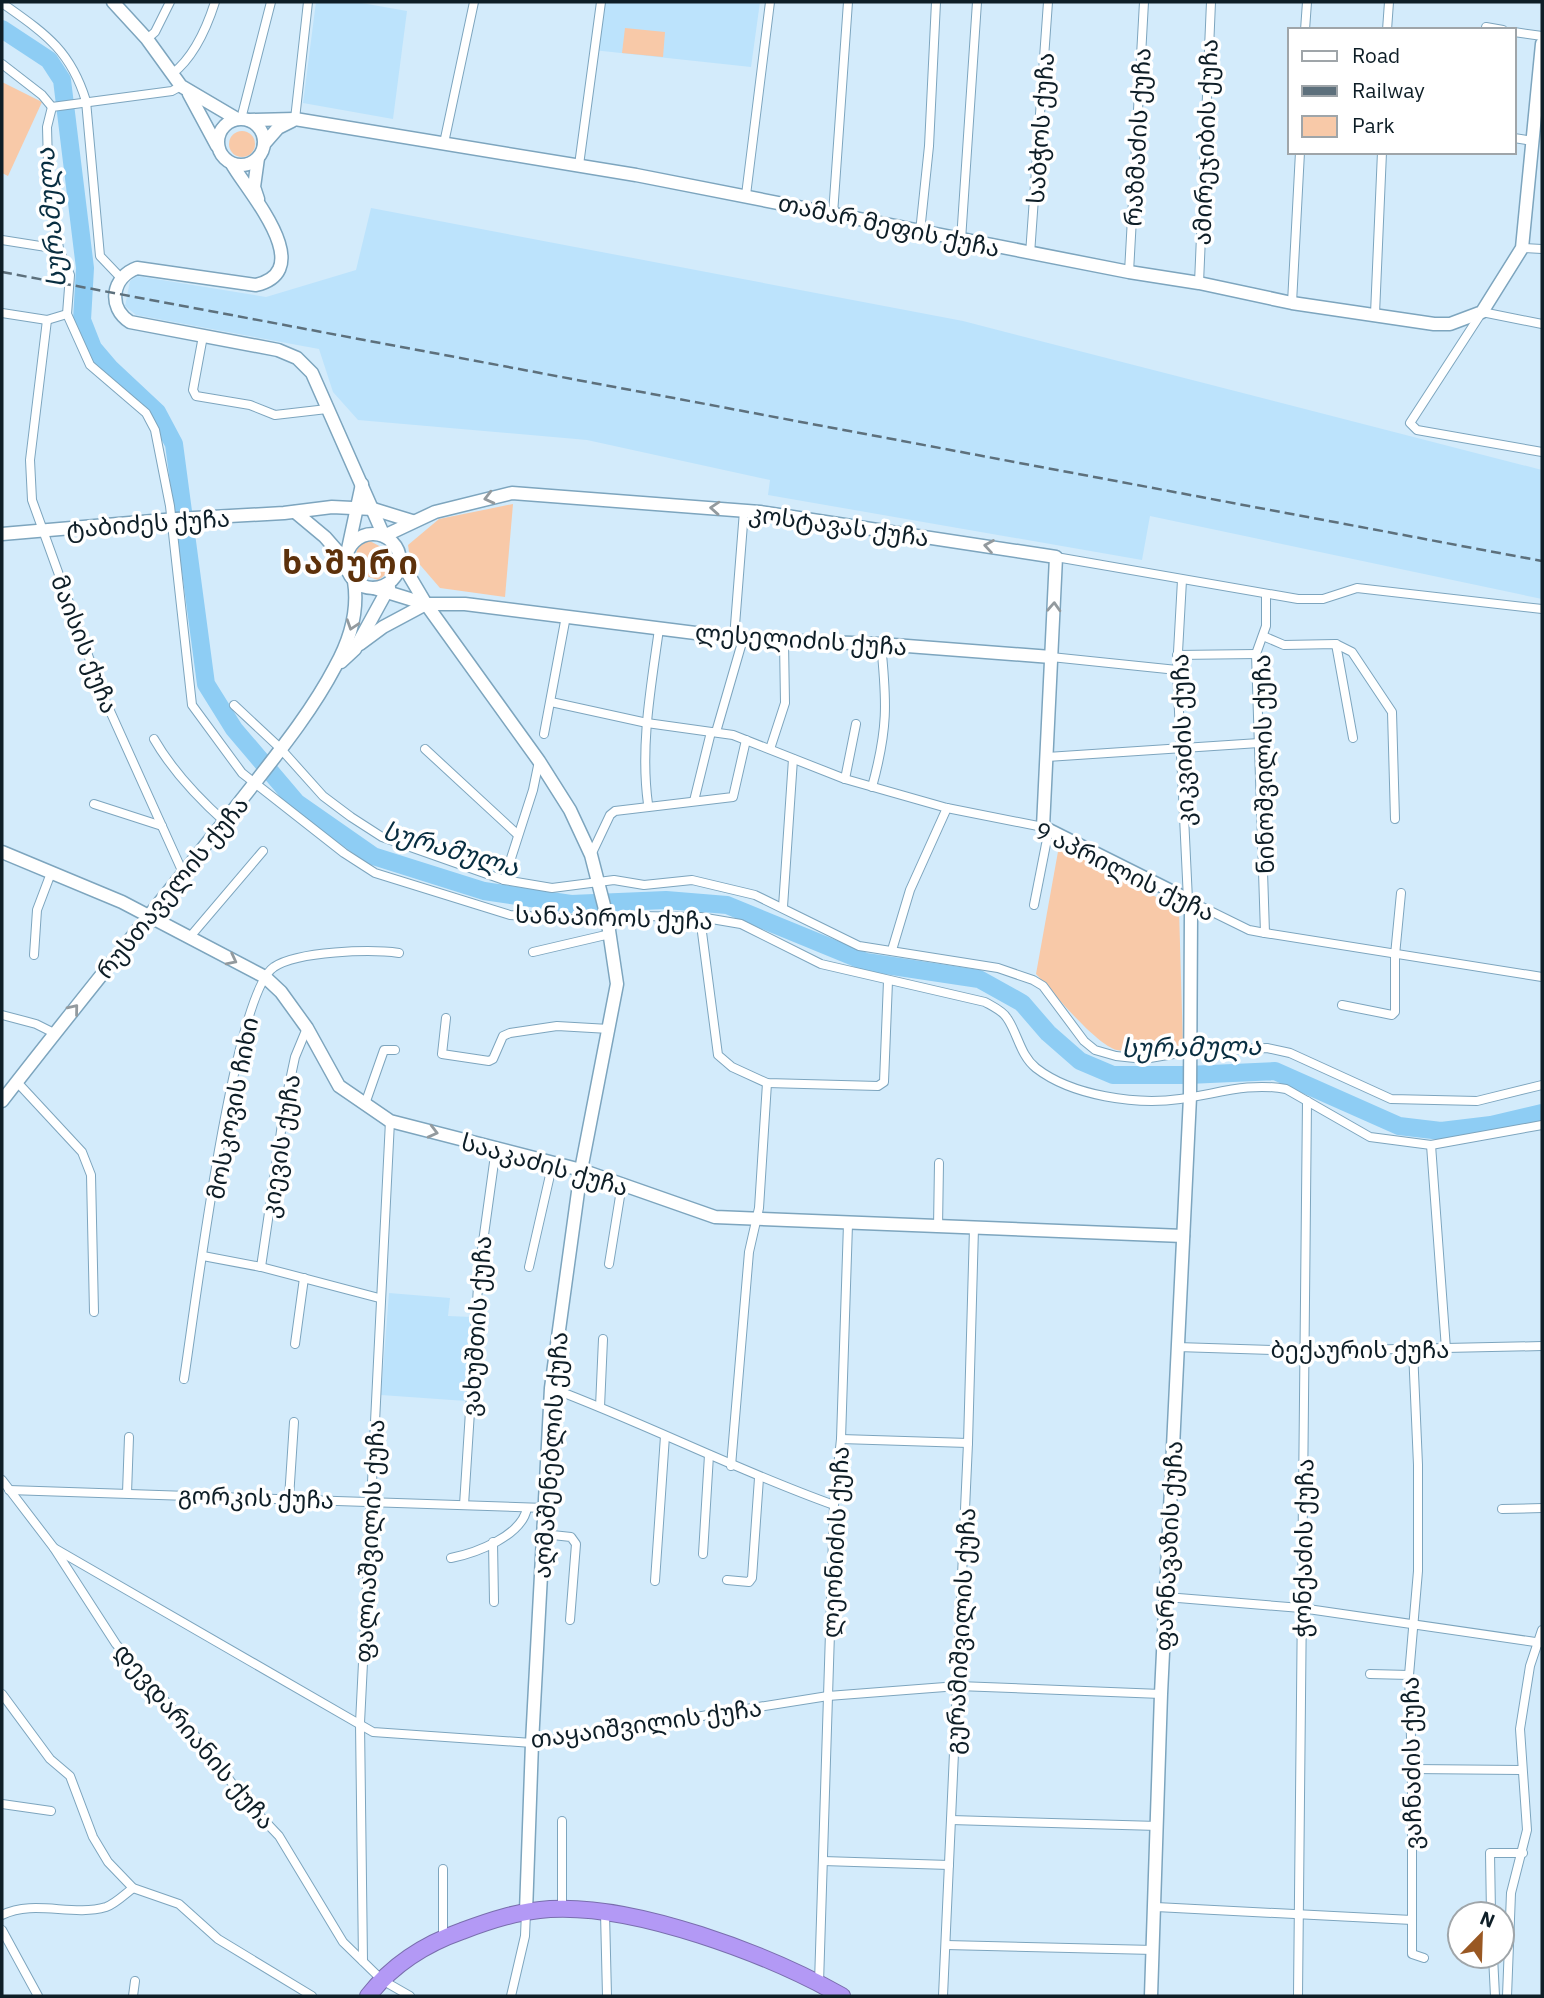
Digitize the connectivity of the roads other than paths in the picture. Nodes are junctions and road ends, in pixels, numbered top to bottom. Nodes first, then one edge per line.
1 (113, 2) edge
2 (170, 2) edge
3 (215, 2) edge
4 (271, 2) edge
5 (308, 2) edge
6 (474, 2) edge
7 (601, 2) edge
8 (770, 2) edge
9 (848, 2) edge
10 (936, 2) edge
11 (977, 2) edge
12 (1048, 2) edge
13 (1144, 2) edge
14 (1211, 2) edge
15 (1307, 2) edge
16 (1389, 2) edge
17 (2, 3) edge
18 (1486, 27) dead end
19 (1305, 28) edge
20 (1387, 28) edge
21 (1492, 28) edge
22 (1516, 32) edge
23 (1542, 36) edge
24 (147, 39) junction
25 (1542, 44) edge
26 (2, 64) edge
27 (172, 74) junction
28 (1541, 77) edge
29 (185, 90) junction
30 (84, 101) junction
31 (54, 106) junction
32 (295, 119) junction
33 (242, 120) junction
34 (1516, 138) edge
35 (1533, 141) junction
36 (444, 143) junction
37 (264, 144) junction
38 (218, 148) junction
39 (1300, 154) edge
40 (1382, 154) edge
41 (258, 158) junction
42 (232, 164) junction
43 (579, 165) junction
44 (746, 195) junction
45 (263, 212) junction
46 (833, 214) junction
47 (920, 232) junction
48 (2, 240) edge
49 (961, 240) junction
50 (1522, 248) junction
51 (59, 249) junction
52 (1542, 249) edge
53 (1030, 254) junction
54 (1129, 272) junction
55 (121, 278) junction
56 (1199, 283) junction
57 (1292, 303) junction
58 (1482, 312) junction
59 (2, 313) edge
60 (67, 314) junction
61 (1375, 314) junction
62 (47, 320) junction
63 (1542, 324) edge
64 (203, 336) junction
65 (327, 409) junction
66 (1542, 452) edge
67 (362, 484) junction
68 (356, 506) junction
69 (373, 509) junction
70 (744, 511) junction
71 (295, 512) junction
72 (173, 519) junction
73 (412, 521) junction
74 (43, 530) junction
75 (2, 534) edge
76 (384, 536) junction
77 (347, 555) junction
78 (1056, 557) junction
79 (400, 560) junction
80 (1182, 580) junction
81 (354, 581) junction
82 (380, 590) junction
83 (1266, 595) junction
84 (426, 604) junction
85 (1542, 609) edge
86 (566, 616) junction
87 (659, 629) junction
88 (1263, 636) junction
89 (739, 639) junction
90 (784, 642) junction
91 (881, 644) junction
92 (1336, 644) junction
93 (355, 649) junction
94 (1255, 654) junction
95 (1177, 655) junction
96 (1051, 657) junction
97 (335, 667) junction
98 (1177, 670) junction
99 (551, 702) junction
100 (234, 705) dead end
101 (647, 723) junction
102 (856, 724) dead end
103 (713, 732) junction
104 (544, 734) dead end
105 (1353, 738) dead end
106 (154, 740) dead end
107 (747, 740) junction
108 (1259, 743) junction
109 (425, 749) dead end
110 (770, 749) junction
111 (1179, 749) junction
112 (279, 750) junction
113 (1046, 757) junction
114 (793, 759) junction
115 (539, 761) junction
116 (845, 779) junction
117 (255, 783) junction
118 (872, 787) junction
119 (694, 801) junction
120 (94, 804) dead end
121 (648, 804) junction
122 (947, 808) junction
123 (1395, 819) dead end
124 (226, 823) junction
125 (162, 826) junction
126 (1046, 828) junction
127 (517, 834) junction
128 (263, 851) dead end
129 (2, 852) edge
130 (591, 855) junction
131 (51, 873) junction
132 (184, 875) junction
133 (504, 880) junction
134 (598, 884) junction
135 (1401, 893) dead end
136 (1188, 900) junction
137 (1034, 905) dead end
138 (783, 907) junction
139 (150, 916) junction
140 (700, 917) junction
141 (608, 924) junction
142 (1265, 933) junction
143 (189, 938) junction
144 (892, 950) junction
145 (533, 952) dead end
146 (399, 953) dead end
147 (34, 955) dead end
148 (1395, 955) junction
149 (265, 976) junction
150 (1542, 976) edge
151 (888, 981) junction
152 (1342, 1005) dead end
153 (2, 1014) edge
154 (446, 1018) dead end
155 (307, 1028) junction
156 (609, 1028) junction
157 (54, 1033) junction
158 (395, 1050) dead end
159 (1191, 1056) junction
160 (17, 1082) junction
161 (767, 1083) junction
162 (1542, 1085) edge
163 (1190, 1096) junction
164 (2, 1101) edge
165 (1307, 1101) junction
166 (365, 1104) junction
167 (390, 1121) junction
168 (1542, 1125) edge
169 (1431, 1145) junction
170 (496, 1148) junction
171 (553, 1162) junction
172 (939, 1163) dead end
173 (581, 1170) junction
174 (622, 1184) junction
175 (756, 1220) junction
176 (848, 1224) junction
177 (939, 1228) junction
178 (974, 1228) junction
179 (1184, 1236) junction
180 (203, 1256) junction
181 (609, 1265) dead end
182 (261, 1267) junction
183 (529, 1267) dead end
184 (304, 1278) junction
185 (379, 1298) junction
186 (94, 1312) dead end
187 (603, 1339) dead end
188 (295, 1344) dead end
189 (1542, 1346) edge
190 (1177, 1347) junction
191 (1446, 1349) junction
192 (1413, 1350) junction
193 (1307, 1351) junction
194 (184, 1379) dead end
195 (551, 1388) junction
196 (600, 1407) junction
197 (294, 1422) dead end
198 (665, 1436) junction
199 (129, 1437) dead end
200 (841, 1439) junction
201 (968, 1443) junction
202 (709, 1455) junction
203 (731, 1466) junction
204 (759, 1478) junction
205 (2, 1480) edge
206 (9, 1490) junction
207 (127, 1493) junction
208 (289, 1498) junction
209 (372, 1500) junction
210 (834, 1505) junction
211 (464, 1506) junction
212 (527, 1508) junction
213 (545, 1508) junction
214 (1542, 1508) edge
215 (1502, 1509) dead end
216 (543, 1534) junction
217 (493, 1542) junction
218 (54, 1548) junction
219 (703, 1554) dead end
220 (451, 1558) dead end
221 (727, 1580) dead end
222 (655, 1581) dead end
223 (1166, 1597) junction
224 (494, 1602) dead end
225 (1301, 1608) junction
226 (569, 1620) dead end
227 (1415, 1626) junction
228 (1542, 1630) edge
229 (1540, 1642) edge
230 (1370, 1674) dead end
231 (1409, 1675) junction
232 (958, 1686) junction
233 (2, 1694) edge
234 (1161, 1694) junction
235 (828, 1696) junction
236 (360, 1723) junction
237 (531, 1743) junction
238 (1412, 1769) junction
239 (1521, 1770) junction
240 (2, 1804) edge
241 (51, 1811) dead end
242 (951, 1820) junction
243 (562, 1821) dead end
244 (1159, 1826) junction
245 (1523, 1853) junction
246 (823, 1861) junction
247 (949, 1865) junction
248 (443, 1869) dead end
249 (133, 1888) junction
250 (1491, 1900) edge
251 (1156, 1907) junction
252 (562, 1910) junction
253 (526, 1912) junction
254 (605, 1913) junction
255 (1301, 1913) junction
256 (2, 1915) edge
257 (1412, 1920) junction
258 (2, 1930) edge
259 (443, 1938) junction
260 (946, 1945) junction
261 (1154, 1950) junction
262 (1424, 1958) dead end
263 (363, 1961) junction
264 (1494, 1970) edge
265 (382, 1979) junction
266 (135, 1981) dead end
267 (819, 1983) junction
268 (38, 1996) edge
269 (133, 1996) edge
270 (312, 1996) edge
271 (368, 1996) edge
272 (410, 1996) edge
273 (511, 1996) edge
274 (607, 1996) edge
275 (842, 1996) edge
276 (943, 1996) edge
277 (1151, 1996) edge
278 (1297, 1996) edge
279 (1496, 1996) edge
280 (1507, 1996) edge

1 - 24 street
2 - 24 street
3 - 27 street
4 - 33 street
5 - 32 street
6 - 36 street
7 - 43 street
8 - 44 street
9 - 46 street
10 - 47 street
11 - 49 street
12 - 53 street, საბჭოს ქუჩა
13 - 54 street, რაზმაძის ქუჩა
14 - 56 street, ამირეჯიბის ქუჩა
15 - 19 street
16 - 20 street
17 - 30 street
18 - 21 street
22 - 23 street
24 - 27 street
25 - 28 street
26 - 31 street
27 - 29 street
28 - 35 street
29 - 30 street
29 - 33 street
29 - 38 street
30 - 31 street
30 - 55 street
31 - 51 street, სანაპიროს ქუჩა
32 - 33 street, თამარ მეფის ქუჩა
32 - 36 street, თამარ მეფის ქუჩა
32 - 37 street
33 - 37 street
33 - 38 street
34 - 35 street
35 - 50 street
36 - 43 street, თამარ მეფის ქუჩა
37 - 41 street
38 - 42 street
39 - 57 street
40 - 61 street
41 - 42 street
41 - 45 street
42 - 45 street
43 - 44 street, თამარ მეფის ქუჩა
44 - 46 street, თამარ მეფის ქუჩა
45 - 55 street
46 - 47 street, თამარ მეფის ქუჩა
47 - 49 street, თამარ მეფის ქუჩა
48 - 51 street
49 - 53 street, თამარ მეფის ქუჩა
50 - 52 street
50 - 58 street
51 - 60 street, სანაპიროს ქუჩა
53 - 54 street, თამარ მეფის ქუჩა
54 - 56 street, თამარ მეფის ქუჩა
55 - 64 street
56 - 57 street, თამარ მეფის ქუჩა
57 - 61 street, თამარ მეფის ქუჩა
58 - 61 street, თამარ მეფის ქუჩა
58 - 63 street
58 - 66 street
59 - 62 street
60 - 62 street
60 - 72 street, სანაპიროს ქუჩა
62 - 74 street, მაისის ქუჩა
64 - 65 street
64 - 65 street
65 - 67 street
67 - 68 street
67 - 69 street
68 - 69 street, ტაბიძეს ქუჩა
68 - 71 street, ტაბიძეს ქუჩა
68 - 77 street
69 - 73 street
69 - 76 street
70 -> 73 street, კოსტავას ქუჩა
78 -> 70 street, კოსტავას ქუჩა
70 - 89 street
71 - 72 street, ტაბიძეს ქუჩა
71 - 77 street
72 - 74 street, ტაბიძეს ქუჩა
72 - 117 street, სანაპიროს ქუჩა
73 - 76 street, კოსტავას ქუჩა
74 - 75 street, ტაბიძეს ქუჩა
74 - 125 street, მაისის ქუჩა
76 - 77 street
76 - 79 street
77 - 81 street
78 - 80 street, კოსტავას ქუჩა
96 -> 78 street
79 - 82 street
79 - 84 street
80 - 83 street, კოსტავას ქუჩა
80 - 95 street, კიკვიძის ქუჩა
81 - 82 street
81 -> 97 street, რუსთაველის ქუჩა
82 - 84 street
82 - 93 street, რუსთაველის ქუჩა
83 - 85 street, კოსტავას ქუჩა
83 - 88 street, ნინოშვილის ქუჩა
84 - 86 street, ლესელიძის ქუჩა
84 - 93 street
84 - 115 street
86 - 87 street, ლესელიძის ქუჩა
86 - 99 street
87 - 89 street, ლესელიძის ქუჩა
87 - 101 street
88 - 92 street
88 - 94 street, ნინოშვილის ქუჩა
89 - 90 street, ლესელიძის ქუჩა
89 - 103 street
90 - 91 street, ლესელიძის ქუჩა
90 - 110 street
91 - 96 street, ლესელიძის ქუჩა
91 - 118 street
92 - 105 street
92 - 123 street
93 - 97 street, რუსთაველის ქუჩა
94 - 95 street
94 - 108 street, ნინოშვილის ქუჩა
95 - 98 street, კიკვიძის ქუჩა
96 - 98 street, ლესელიძის ქუჩა
96 - 113 street
97 - 112 street, რუსთაველის ქუჩა
98 - 111 street, კიკვიძის ქუჩა
99 - 101 street, 9 აპრილის ქუჩა
99 - 104 street
100 - 112 street
101 - 103 street, 9 აპრილის ქუჩა
101 - 121 street
102 - 116 street
103 - 107 street, 9 აპრილის ქუჩა
103 - 119 street
106 - 124 street
107 - 110 street, 9 აპრილის ქუჩა
107 - 119 street
108 - 111 street
108 - 142 street, ნინოშვილის ქუჩა
109 - 127 street
110 - 114 street, 9 აპრილის ქუჩა
111 - 113 street
111 - 136 street, კიკვიძის ქუჩა
112 - 117 street, რუსთაველის ქუჩა
112 - 133 street
113 - 126 street
114 - 116 street, 9 აპრილის ქუჩა
114 - 138 street
115 - 127 street
115 - 130 street
116 - 118 street, 9 აპრილის ქუჩა
117 - 124 street, რუსთაველის ქუჩა
117 - 141 street, სანაპიროს ქუჩა
118 - 122 street, 9 აპრილის ქუჩა
119 - 121 street
120 - 125 street
121 - 130 street
122 - 126 street, 9 აპრილის ქუჩა
122 - 144 street
124 - 132 street, რუსთაველის ქუჩა
125 - 132 street, მაისის ქუჩა
126 - 136 street, 9 აპრილის ქუჩა
126 - 137 street
127 - 133 street
128 - 143 street
129 - 131 street, სააკაძის ქუჩა
130 - 134 street
131 - 139 street, სააკაძის ქუჩა
131 - 147 street
132 - 139 street, რუსთაველის ქუჩა
133 - 134 street
134 - 138 street
134 - 141 street, აღმაშენებლის ქუჩა
135 - 148 street
136 - 142 street, 9 აპრილის ქუჩა
136 - 159 street
138 - 144 street
139 - 143 street, სააკაძის ქუჩა
157 -> 139 street, რუსთაველის ქუჩა
140 - 141 street, სანაპიროს ქუჩა
140 - 151 street, სანაპიროს ქუჩა
140 - 161 street
141 - 145 street
141 - 156 street, აღმაშენებლის ქუჩა
142 - 148 street, 9 აპრილის ქუჩა
143 -> 149 street, სააკაძის ქუჩა
144 - 159 street
146 - 149 street
148 - 150 street, 9 აპრილის ქუჩა
148 - 152 street
149 - 155 street, სააკაძის ქუჩა
149 - 180 street, მოსკოვის ჩიხი
151 - 161 street
151 - 163 street, სანაპიროს ქუჩა
153 - 157 street
154 - 156 street
155 - 166 street, სააკაძის ქუჩა
155 - 182 street, კიევის ქუჩა
156 - 173 street, აღმაშენებლის ქუჩა
157 - 160 street, რუსთაველის ქუჩა
158 - 166 street
159 - 162 street
159 - 163 street, ფარნავაზის ქუჩა
160 - 164 street, რუსთაველის ქუჩა
160 - 186 street
161 - 175 street
163 - 165 street, სანაპიროს ქუჩა
163 - 179 street, ფარნავაზის ქუჩა
165 - 169 street, სანაპიროს ქუჩა
165 - 193 street, ჭონქაძის ქუჩა
166 - 167 street, სააკაძის ქუჩა
167 -> 170 street, სააკაძის ქუჩა
167 - 185 street, ფალიაშვილის ქუჩა
168 - 169 street, სანაპიროს ქუჩა
169 - 191 street
170 - 171 street, სააკაძის ქუჩა
170 - 211 street, ვახუშთის ქუჩა
171 - 173 street, სააკაძის ქუჩა
171 - 183 street
172 - 177 street
173 - 174 street, სააკაძის ქუჩა
173 - 195 street, აღმაშენებლის ქუჩა
174 - 175 street, სააკაძის ქუჩა
174 - 181 street
175 - 176 street, სააკაძის ქუჩა
175 - 203 street
176 - 177 street, სააკაძის ქუჩა
176 - 200 street, ლეონიძის ქუჩა
177 - 178 street, სააკაძის ქუჩა
178 - 179 street, სააკაძის ქუჩა
178 - 201 street, გურამიშვილის ქუჩა
179 - 190 street, ფარნავაზის ქუჩა
180 - 182 street
180 - 194 street, მოსკოვის ჩიხი
182 - 184 street
184 - 185 street
184 - 188 street
185 - 209 street, ფალიაშვილის ქუჩა
187 - 196 street
189 - 191 street, ბექაურის ქუჩა
190 - 193 street, ბექაურის ქუჩა
190 - 223 street, ფარნავაზის ქუჩა
191 - 192 street, ბექაურის ქუჩა
192 - 193 street, ბექაურის ქუჩა
192 - 227 street, ვაჩნაძის ქუჩა
193 - 225 street, ჭონქაძის ქუჩა
195 - 196 street
195 - 213 street, აღმაშენებლის ქუჩა
196 - 198 street
197 - 208 street
198 - 202 street
198 - 222 street
199 - 207 street
200 - 201 street
200 - 210 street, ლეონიძის ქუჩა
201 - 232 street, გურამიშვილის ქუჩა
202 - 203 street
202 - 219 street
203 - 204 street
204 - 210 street
204 - 221 street
205 - 206 street
206 - 207 street, გორკის ქუჩა
206 - 218 street, დევდარიანის ქუჩა
207 - 208 street, გორკის ქუჩა
208 - 209 street, გორკის ქუჩა
209 - 211 street, გორკის ქუჩა
209 - 236 street, ფალიაშვილის ქუჩა
210 - 235 street, ლეონიძის ქუჩა
211 - 212 street, გორკის ქუჩა
212 - 213 street, გორკის ქუჩა
212 - 217 street
213 - 216 street, აღმაშენებლის ქუჩა
214 - 215 street
216 - 226 street
216 - 237 street, აღმაშენებლის ქუჩა
217 - 220 street
217 - 224 street
218 - 236 street, თაყაიშვილის ქუჩა
218 - 263 street, დევდარიანის ქუჩა
223 - 225 street
223 - 234 street, ფარნავაზის ქუჩა
225 - 227 street
225 - 255 street, ჭონქაძის ქუჩა
227 - 229 street
227 - 231 street, ვაჩნაძის ქუჩა
228 - 229 street
229 - 239 street
230 - 231 street
231 - 238 street, ვაჩნაძის ქუჩა
232 - 234 street, თაყაიშვილის ქუჩა
232 - 235 street, თაყაიშვილის ქუჩა
232 - 242 street, გურამიშვილის ქუჩა
233 - 249 street
234 - 244 street, ფარნავაზის ქუჩა
235 - 237 street, თაყაიშვილის ქუჩა
235 - 246 street, ლეონიძის ქუჩა
236 - 237 street, თაყაიშვილის ქუჩა
236 - 263 street, ფალიაშვილის ქუჩა
237 - 253 street, აღმაშენებლის ქუჩა
238 - 239 street
238 - 257 street, ვაჩნაძის ქუჩა
239 - 245 street
240 - 241 street
242 - 244 street
242 - 247 street, გურამიშვილის ქუჩა
243 - 252 street
244 - 251 street, ფარნავაზის ქუჩა
245 - 250 street
245 - 280 street
246 - 247 street
246 - 267 street, ლეონიძის ქუჩა
247 - 260 street, გურამიშვილის ქუჩა
248 - 259 street
249 - 256 street
249 - 270 street
251 - 255 street
251 - 261 street, ფარნავაზის ქუჩა
252 - 253 highway
252 - 254 highway
253 - 259 highway
253 - 273 street, აღმაშენებლის ქუჩა
254 - 267 highway
254 - 274 street
255 - 257 street
255 - 278 street, ჭონქაძის ქუჩა
257 - 262 street, ვაჩნაძის ქუჩა
258 - 268 street
259 - 265 highway
260 - 261 street
260 - 276 street, გურამიშვილის ქუჩა
261 - 277 street, ფარნავაზის ქუჩა
263 - 265 street, დევდარიანის ქუჩა
264 - 279 street
265 - 271 highway
265 - 272 street, დევდარიანის ქუჩა
266 - 269 street
267 - 275 highway

